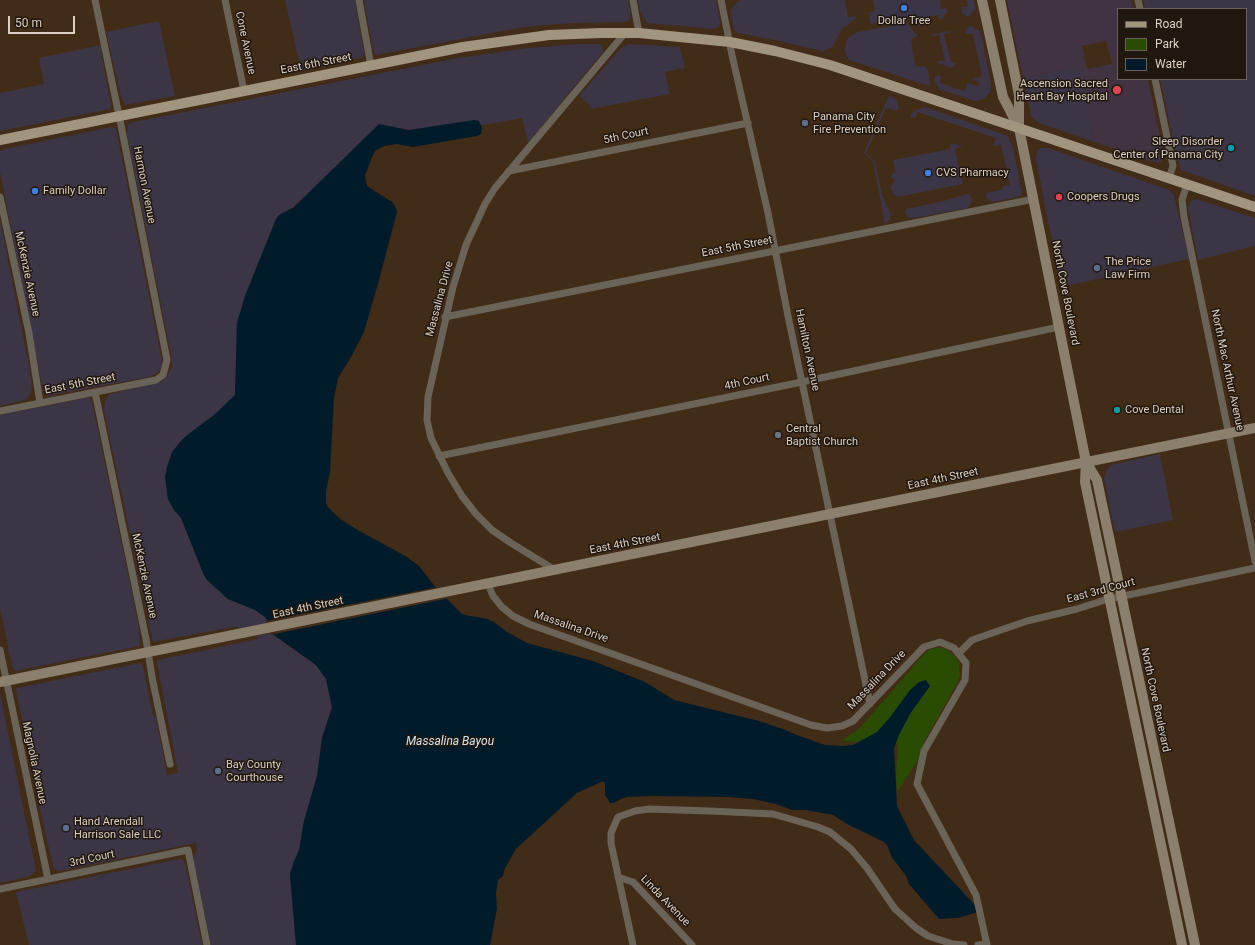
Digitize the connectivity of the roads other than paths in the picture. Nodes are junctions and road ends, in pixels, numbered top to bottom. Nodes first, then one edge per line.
1 (95, 0) edge
2 (224, 0) edge
3 (359, 0) edge
4 (633, 0) edge
5 (722, 0) edge
6 (982, 0) edge
7 (1000, 0) edge
8 (625, 33) junction
9 (639, 33) junction
10 (730, 42) junction
11 (371, 66) junction
12 (1154, 80) edge
13 (244, 91) junction
14 (119, 116) junction
15 (748, 123) junction
16 (1019, 128) junction
17 (0, 140) edge
18 (509, 171) junction
19 (1169, 178) junction
20 (1187, 184) junction
21 (0, 197) edge
22 (1034, 199) junction
23 (1255, 207) edge
24 (775, 251) junction
25 (445, 317) junction
26 (1059, 327) junction
27 (163, 375) joint
28 (802, 382) junction
29 (95, 392) junction
30 (40, 403) junction
31 (0, 411) edge
32 (1255, 428) edge
33 (1229, 433) junction
34 (439, 456) junction
35 (1086, 462) junction
36 (830, 514) junction
37 (1255, 561) edge
38 (1255, 568) edge
39 (555, 570) junction
40 (488, 584) junction
41 (1121, 596) junction
42 (1110, 599) junction
43 (0, 650) edge
44 (148, 652) junction
45 (959, 653) junction
46 (3, 681) edge
47 (870, 704) junction
48 (170, 764) dead end
49 (1171, 835) junction
50 (1160, 837) junction
51 (618, 877) junction
52 (48, 879) junction
53 (0, 889) edge
54 (987, 944) edge
55 (207, 945) edge
56 (633, 945) edge
57 (692, 945) edge
58 (964, 945) edge
59 (978, 945) edge
60 (1182, 945) edge
61 (1195, 945) edge

1 - 14 street, Harmon Avenue
2 - 13 street, Cone Avenue
3 - 11 street
4 - 9 street
5 - 10 street, Hamilton Avenue
6 - 16 street, North Cove Boulevard
7 - 16 street, North Cove Boulevard
8 - 9 main road, East 6th Street
8 - 11 main road, East 6th Street
8 - 18 street, Massalina Drive
9 - 10 main road, East 6th Street
10 - 15 street, Hamilton Avenue
10 - 16 main road, East 6th Street
11 - 13 main road, East 6th Street
12 - 19 street
13 - 14 main road, East 6th Street
14 - 17 main road, East 6th Street
14 - 27 street, Harmon Avenue
15 - 18 street, 5th Court
15 - 24 street, Hamilton Avenue
16 - 19 main road, East 6th Street
16 - 22 street, North Cove Boulevard
18 - 25 street, Massalina Drive
19 - 20 main road, East 6th Street
20 - 23 main road, East 6th Street
20 - 33 street, North Mac Arthur Avenue
21 - 30 street, McKenzie Avenue
22 - 24 street, East 5th Street
22 - 26 street, North Cove Boulevard
24 - 25 street, East 5th Street
24 - 28 street, Hamilton Avenue
25 - 34 street, Massalina Drive
26 - 28 street, 4th Court
26 - 35 street, North Cove Boulevard
27 - 29 street, East 5th Street
28 - 34 street, 4th Court
28 - 36 street, Hamilton Avenue
29 - 30 street, East 5th Street
29 - 44 street, McKenzie Avenue
30 - 31 street, East 5th Street
32 - 33 street, East 4th Street
33 - 35 street, East 4th Street
33 - 37 street, North Mac Arthur Avenue
34 - 39 street, Massalina Drive
35 - 36 street, East 4th Street
35 - 41 street, North Cove Boulevard
35 - 42 street, North Cove Boulevard
36 - 39 street, East 4th Street
36 - 47 street, Hamilton Avenue
38 - 41 street, East 3rd Court
39 - 40 street, East 4th Street
40 - 44 street, East 4th Street
40 - 47 street, Massalina Drive
41 - 42 street, East 3rd Court
41 - 49 street, North Cove Boulevard
42 - 45 street, East 3rd Court
42 - 50 street, North Cove Boulevard
43 - 46 street, Magnolia Avenue
44 - 46 street, East 4th Street
44 - 48 street, McKenzie Avenue
45 - 47 street, Massalina Drive
45 - 54 street
46 - 52 street, Magnolia Avenue
49 - 50 street
49 - 61 street, North Cove Boulevard
50 - 60 street, North Cove Boulevard
51 - 56 street
51 - 57 street, Linda Avenue
51 - 58 street
52 - 53 street, 3rd Court
52 - 55 street, 3rd Court
54 - 59 street

